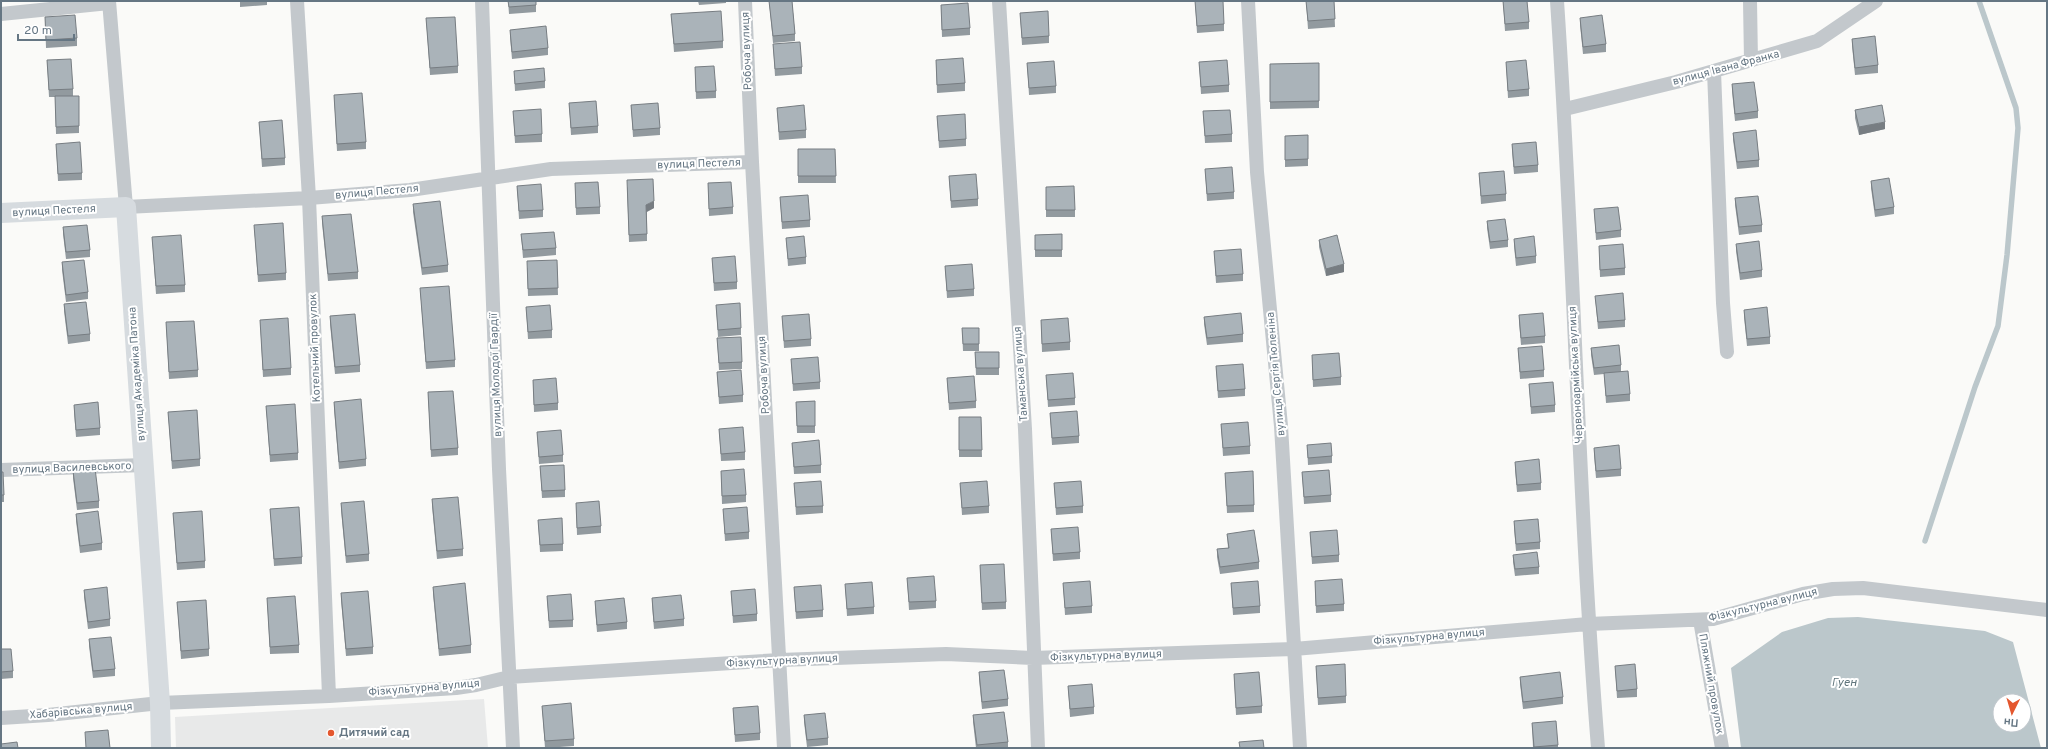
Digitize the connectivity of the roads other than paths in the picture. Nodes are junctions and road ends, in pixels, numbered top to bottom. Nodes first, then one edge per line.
1 (297, 1) edge
2 (482, 1) edge
3 (745, 1) edge
4 (999, 1) edge
5 (1248, 1) edge
6 (1557, 1) edge
7 (1750, 1) edge
8 (1876, 1) edge
9 (109, 2) edge
10 (1, 14) edge
11 (1751, 61) junction
12 (1714, 71) junction
13 (1565, 110) junction
14 (752, 162) junction
15 (490, 177) junction
16 (309, 198) junction
17 (126, 207) junction
18 (1, 213) edge
19 (1727, 352) dead end
20 (144, 465) junction
21 (1, 470) edge
22 (2047, 610) edge
23 (1700, 620) junction
24 (1588, 624) junction
25 (1294, 649) junction
26 (1033, 658) junction
27 (780, 660) junction
28 (509, 677) junction
29 (329, 696) junction
30 (160, 703) junction
31 (1, 718) edge
32 (161, 748) edge
33 (513, 748) edge
34 (784, 748) edge
35 (1038, 748) edge
36 (1300, 748) edge
37 (1598, 748) edge
38 (1722, 748) edge

1 - 16 street, Котельний провулок
2 - 15 street, вулиця Молодої Гвардії
3 - 14 street, Робоча вулиця
4 - 26 street, Таманська вулиця
5 - 25 street, вулиця Сергія Тюленіна
6 - 13 street, Червоноармійська вулиця
7 - 11 street
8 - 11 street, вулиця Івана Франка
9 - 10 street
9 - 17 street, вулиця Академіка Патона
11 - 12 street, вулиця Івана Франка
12 - 13 street, вулиця Івана Франка
12 - 19 street
13 - 24 street, Червоноармійська вулиця
14 - 15 street, вулиця Пестеля
14 - 27 street, Робоча вулиця
15 - 16 street, вулиця Пестеля
15 - 28 street, вулиця Молодої Гвардії
16 - 17 street, вулиця Пестеля
16 - 29 street, Котельний провулок
17 - 18 street, вулиця Пестеля
17 - 20 street, вулиця Академіка Патона
20 - 21 street, вулиця Василевського
20 - 30 street, вулиця Академіка Патона
22 - 23 street, Фізкультурна вулиця
23 - 24 street, Фізкультурна вулиця
23 - 38 street, Пляжний провулок
24 - 25 street, Фізкультурна вулиця
24 - 37 street, Червоноармійська вулиця
25 - 26 street, Фізкультурна вулиця
25 - 36 street, вулиця Сергія Тюленіна
26 - 27 street, Фізкультурна вулиця
26 - 35 street, Таманська вулиця
27 - 28 street, Фізкультурна вулиця
27 - 34 street, Робоча вулиця
28 - 29 street, Фізкультурна вулиця
28 - 33 street, вулиця Молодої Гвардії
29 - 30 street, Фізкультурна вулиця
30 - 31 street, Хабарівська вулиця
30 - 32 street, вулиця Академіка Патона

